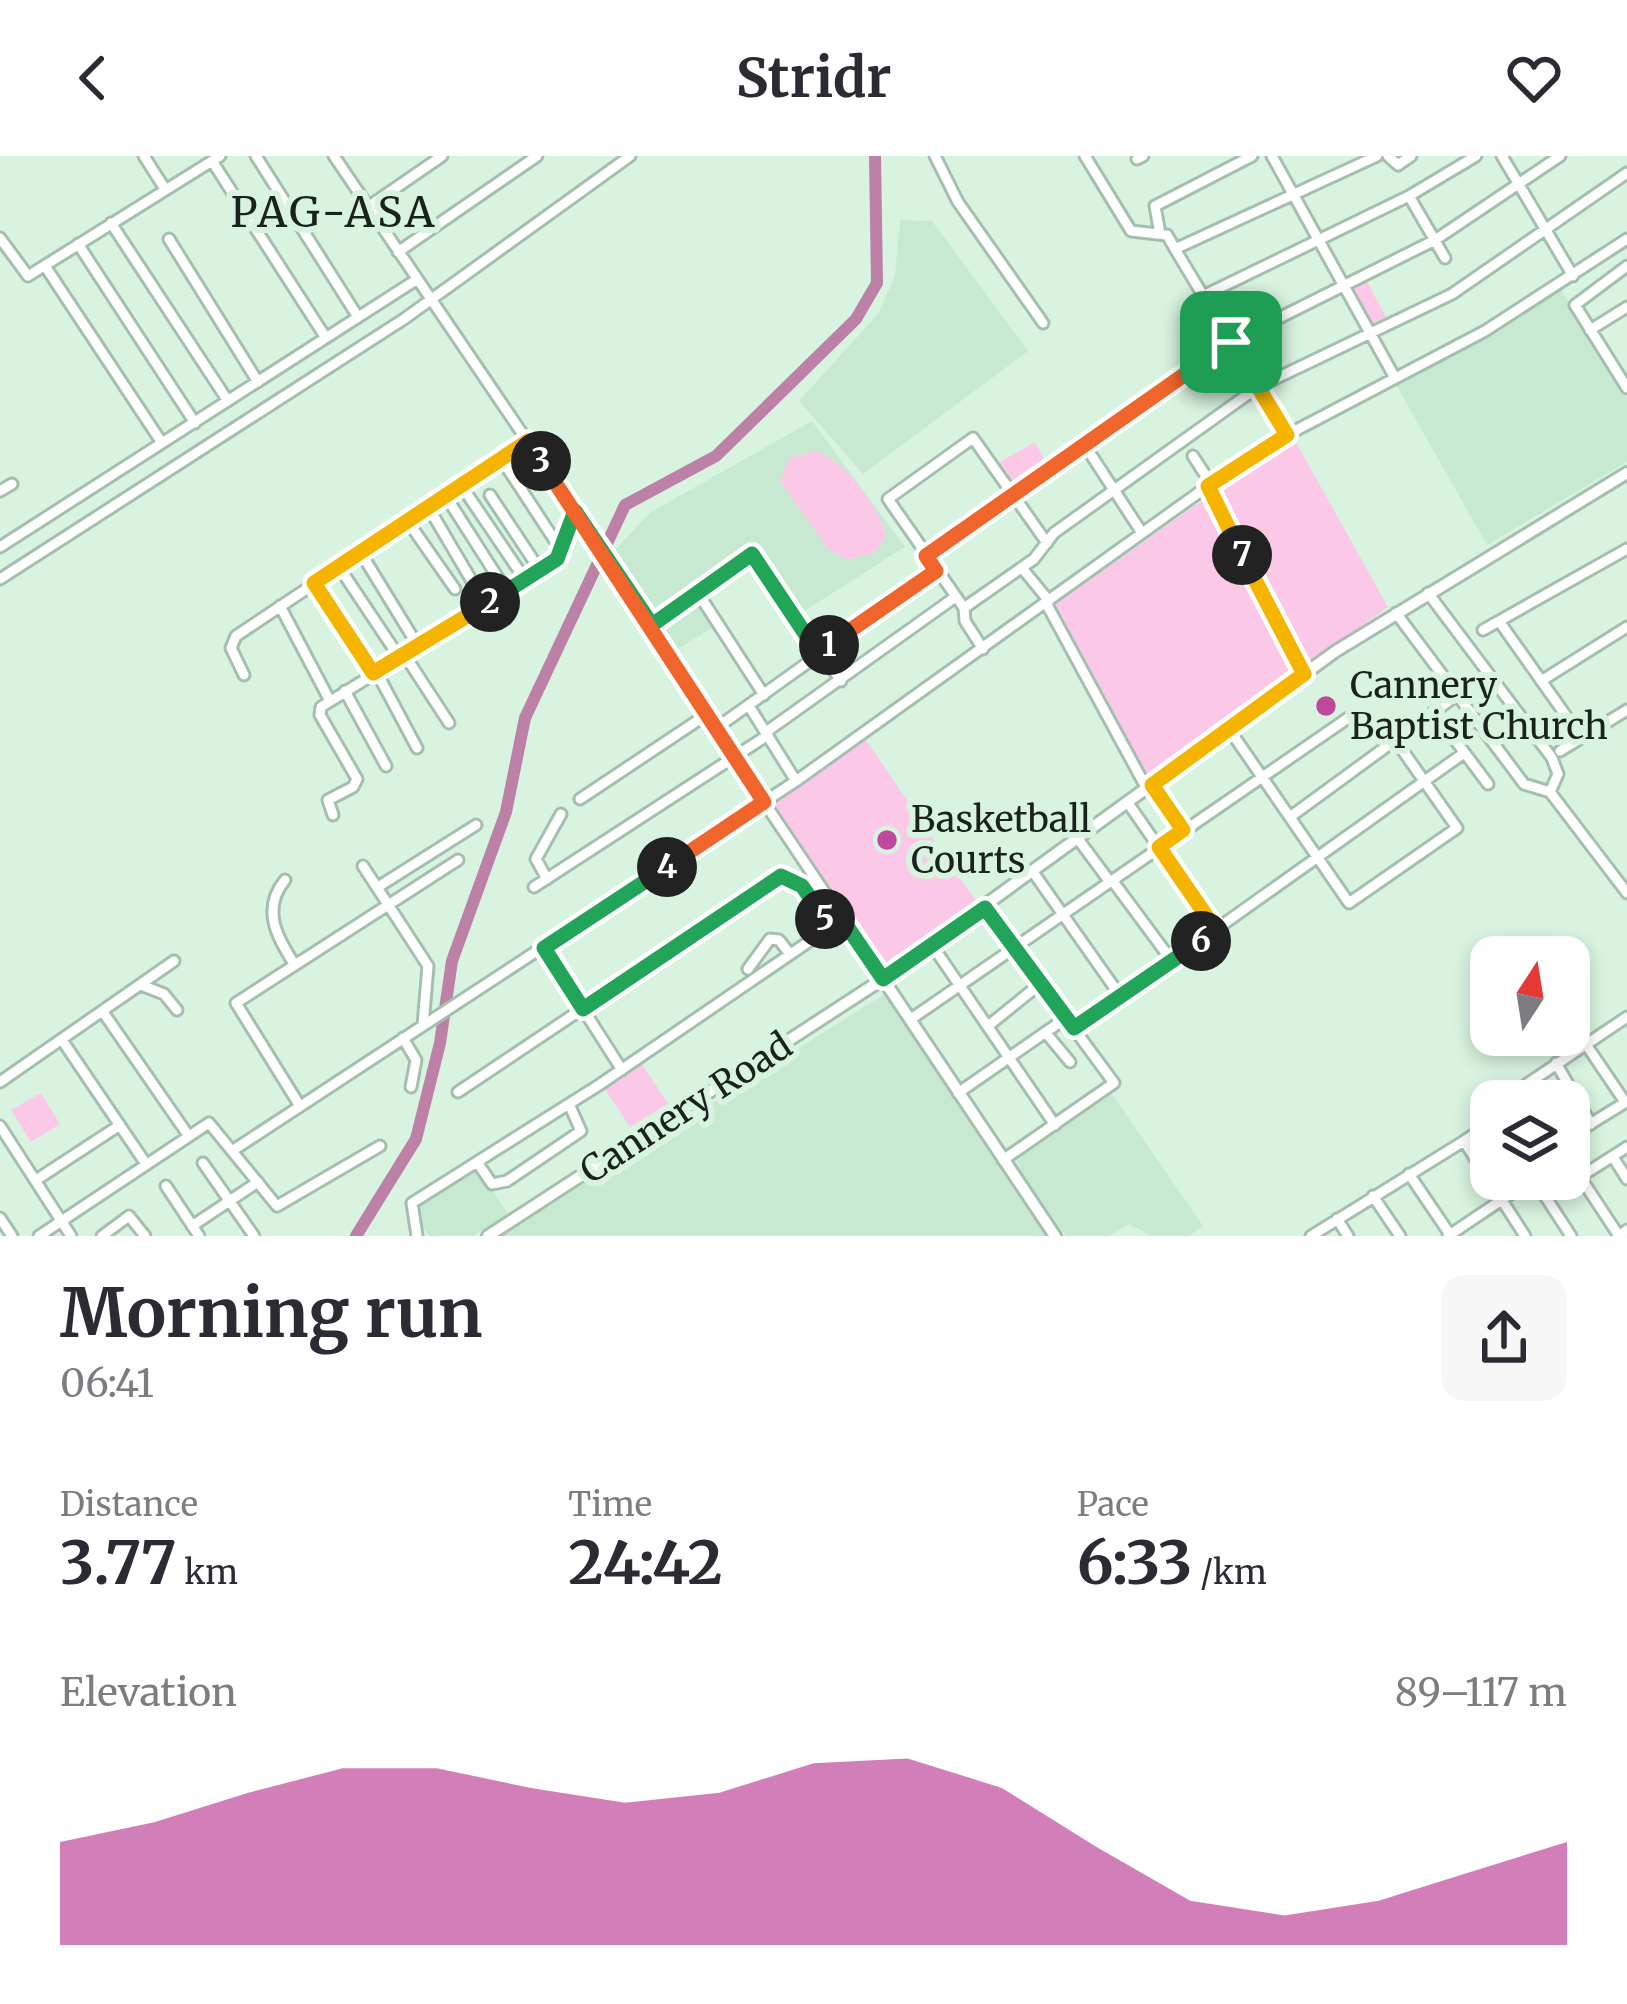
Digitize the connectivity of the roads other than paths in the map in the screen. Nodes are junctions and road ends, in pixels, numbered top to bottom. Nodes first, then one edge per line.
1 (144, 156) edge
2 (256, 156) edge
3 (351, 156) edge
4 (442, 156) edge
5 (537, 156) edge
6 (630, 156) edge
7 (935, 156) edge
8 (1085, 156) edge
9 (1252, 156) edge
10 (1272, 156) edge
11 (1376, 156) edge
12 (1388, 156) edge
13 (1412, 156) edge
14 (1476, 156) edge
15 (1502, 156) edge
16 (1561, 156) edge
17 (216, 158) edge
18 (337, 160) edge
19 (1627, 173) edge
20 (1520, 187) junction
21 (165, 189) junction
22 (1291, 195) junction
23 (1409, 196) junction
24 (368, 207) junction
25 (111, 223) junction
26 (1546, 230) junction
27 (1160, 234) junction
28 (169, 239) dead end
29 (1627, 239) edge
30 (1318, 240) junction
31 (1436, 241) junction
32 (1, 242) edge
33 (78, 244) junction
34 (1175, 248) junction
35 (398, 252) junction
36 (1445, 258) dead end
37 (45, 266) junction
38 (1627, 266) edge
39 (1573, 276) junction
40 (416, 280) junction
41 (1345, 288) junction
42 (1203, 296) junction
43 (429, 301) junction
44 (1627, 307) edge
45 (358, 317) junction
46 (1043, 323) dead end
47 (1590, 330) junction
48 (1370, 332) junction
49 (326, 338) junction
50 (1231, 342) junction
51 (1623, 373) edge
52 (1395, 378) junction
53 (258, 382) junction
54 (1258, 387) junction
55 (1627, 388) edge
56 (228, 401) junction
57 (195, 422) junction
58 (1287, 435) junction
59 (528, 441) junction
60 (162, 443) junction
61 (1086, 447) junction
62 (1193, 456) dead end
63 (502, 460) junction
64 (1627, 473) edge
65 (12, 484) dead end
66 (1210, 485) junction
67 (463, 488) junction
68 (1114, 490) junction
69 (0, 491) edge
70 (490, 495) dead end
71 (1013, 497) junction
72 (447, 498) junction
73 (430, 510) junction
74 (575, 511) junction
75 (409, 523) junction
76 (1142, 533) junction
77 (1047, 543) junction
78 (0, 548) edge
79 (1627, 549) edge
80 (561, 550) junction
81 (361, 553) junction
82 (926, 556) junction
83 (339, 567) junction
84 (1022, 568) junction
85 (936, 571) junction
86 (541, 572) junction
87 (0, 579) edge
88 (526, 581) junction
89 (314, 583) junction
90 (455, 589) dead end
91 (507, 592) junction
92 (698, 593) junction
93 (1428, 593) junction
94 (954, 598) junction
95 (1048, 602) junction
96 (486, 605) junction
97 (280, 606) junction
98 (964, 608) junction
99 (1396, 613) junction
100 (1498, 621) junction
101 (652, 625) junction
102 (1627, 627) edge
103 (1483, 630) dead end
104 (418, 646) junction
105 (983, 649) junction
106 (818, 653) junction
107 (401, 656) junction
108 (374, 672) junction
109 (1304, 674) junction
110 (244, 675) dead end
111 (842, 681) junction
112 (1541, 681) junction
113 (345, 692) junction
114 (764, 695) junction
115 (1457, 695) junction
116 (330, 701) junction
117 (749, 706) junction
118 (1627, 710) edge
119 (1434, 712) junction
120 (706, 715) junction
121 (1351, 716) dead end
122 (449, 723) dead end
123 (715, 729) junction
124 (1229, 729) junction
125 (767, 734) junction
126 (1581, 737) junction
127 (1396, 741) junction
128 (418, 748) dead end
129 (1560, 751) dead end
130 (1464, 753) junction
131 (733, 756) junction
132 (386, 766) dead end
133 (1262, 776) junction
134 (1424, 780) junction
135 (796, 781) junction
136 (1488, 784) dead end
137 (1150, 787) junction
138 (1550, 792) junction
139 (580, 800) dead end
140 (764, 802) junction
141 (1128, 803) junction
142 (333, 814) dead end
143 (561, 814) dead end
144 (1290, 817) junction
145 (476, 825) dead end
146 (1183, 830) junction
147 (1078, 839) junction
148 (1159, 847) junction
149 (458, 860) dead end
150 (1318, 861) junction
151 (363, 866) dead end
152 (1033, 872) junction
153 (547, 879) junction
154 (285, 880) dead end
155 (1111, 881) junction
156 (378, 887) junction
157 (534, 887) dead end
158 (1627, 893) edge
159 (388, 903) junction
160 (985, 908) junction
161 (1063, 915) junction
162 (842, 919) junction
163 (830, 927) junction
164 (1216, 930) junction
165 (932, 945) junction
166 (1013, 947) junction
167 (544, 948) junction
168 (790, 954) junction
169 (1172, 961) junction
170 (174, 962) dead end
171 (295, 965) junction
172 (748, 969) dead end
173 (883, 979) junction
174 (1040, 984) junction
175 (141, 985) junction
176 (960, 986) junction
177 (1121, 997) junction
178 (583, 1009) junction
179 (177, 1010) dead end
180 (103, 1012) junction
181 (1066, 1018) junction
182 (911, 1019) junction
183 (1623, 1020) edge
184 (423, 1025) junction
185 (988, 1026) junction
186 (1074, 1028) junction
187 (1046, 1033) junction
188 (1627, 1034) edge
189 (403, 1037) junction
190 (62, 1040) junction
191 (1590, 1040) edge
192 (1590, 1050) edge
193 (1566, 1056) edge
194 (1010, 1058) junction
195 (1070, 1062) dead end
196 (1556, 1063) junction
197 (622, 1070) junction
198 (1534, 1080) edge
199 (0, 1082) edge
200 (411, 1087) dead end
201 (458, 1092) dead end
202 (958, 1093) junction
203 (1626, 1101) edge
204 (569, 1104) junction
205 (300, 1106) junction
206 (1591, 1124) joint
207 (120, 1125) junction
208 (1055, 1125) junction
209 (0, 1126) edge
210 (188, 1136) junction
211 (1470, 1137) edge
212 (1464, 1141) junction
213 (380, 1145) dead end
214 (1627, 1148) edge
215 (235, 1149) junction
216 (1470, 1150) edge
217 (1613, 1157) junction
218 (1003, 1160) junction
219 (477, 1162) junction
220 (203, 1163) dead end
221 (146, 1164) junction
222 (1590, 1171) edge
223 (1409, 1174) junction
224 (1627, 1179) edge
225 (36, 1180) junction
226 (258, 1182) junction
227 (166, 1186) dead end
228 (1590, 1193) edge
229 (1373, 1196) junction
230 (1499, 1200) edge
231 (1503, 1200) edge
232 (1547, 1200) edge
233 (230, 1201) junction
234 (0, 1218) edge
235 (1337, 1219) junction
236 (62, 1221) junction
237 (1627, 1230) edge
238 (196, 1231) edge
239 (12, 1236) edge
240 (38, 1236) edge
241 (71, 1236) edge
242 (102, 1236) edge
243 (146, 1236) edge
244 (254, 1236) edge
245 (417, 1236) edge
246 (488, 1236) edge
247 (1055, 1236) edge
248 (1311, 1236) edge
249 (1348, 1236) edge
250 (1400, 1236) edge
251 (1450, 1236) edge
252 (1525, 1236) edge
253 (1570, 1236) edge

1 - 21 street
2 - 45 street
3 - 18 street
4 - 24 street
5 - 35 street
6 - 43 street
7 - 46 street
8 - 27 street
9 - 27 street
10 - 22 street
11 - 22 street
12 - 13 street
14 - 23 street
15 - 20 street
16 - 20 street
17 - 21 street
17 - 49 street
18 - 24 street
19 - 26 street
20 - 26 street
20 - 31 street
21 - 25 street
22 - 30 street
22 - 34 street
23 - 30 street
23 - 31 street
24 - 35 street
25 - 33 street
25 - 56 street
26 - 39 street
26 - 48 street
27 - 34 street
28 - 53 street
29 - 39 street
30 - 41 street
30 - 42 street
31 - 36 street
31 - 41 street
32 - 37 street
33 - 37 street
33 - 57 street
34 - 42 street
35 - 40 street
37 - 60 street
38 - 47 street
39 - 52 street
40 - 43 street
40 - 45 street
41 - 48 street
41 - 50 street
42 - 50 street
43 - 59 street
43 - 87 street
44 - 47 street
45 - 49 street
47 - 51 street
48 - 52 street
48 - 54 street
49 - 53 street
50 - 54 street
50 - 61 street
51 - 55 street
52 - 58 street
53 - 56 street
54 - 58 street
54 - 68 street
56 - 57 street
57 - 60 street
58 - 66 street
59 - 63 street
59 - 74 street
60 - 78 street
61 - 68 street
61 - 71 street
62 - 66 street
63 - 67 street
63 - 80 street
64 - 93 main road, Cannery Road
65 - 69 street
66 - 76 street
66 - 109 street
67 - 72 street
67 - 88 street
68 - 76 street
68 - 77 street
70 - 86 street
71 - 77 street
71 - 82 street
71 - 82 street
72 - 73 street
72 - 91 street
73 - 75 street
73 - 96 street
74 - 80 street
74 - 101 street
75 - 81 street
75 - 90 street
76 - 95 street
77 - 84 street
79 - 100 street
80 - 86 street
81 - 83 street
81 - 104 street
82 - 85 street
83 - 89 street
83 - 107 street
84 - 95 street
84 - 98 street
85 - 94 street
85 - 106 street
86 - 88 street
88 - 91 street
89 - 97 street
89 - 108 street
91 - 96 street
92 - 101 street
92 - 106 street
92 - 114 street
93 - 99 main road, Cannery Road
93 - 138 street
94 - 98 street
94 - 111 street
95 - 105 street
95 - 137 street
96 - 104 street
97 - 110 street
97 - 116 street
98 - 105 street
99 - 109 main road, Cannery Road
99 - 115 street
100 - 103 street
100 - 112 street
101 - 120 street
102 - 112 street
104 - 107 street
105 - 135 street
106 - 111 street
106 - 114 street
107 - 108 street
107 - 122 street
108 - 113 street
108 - 128 street
109 - 124 main road, Cannery Road
111 - 125 street
112 - 126 street
113 - 116 street
113 - 132 street
114 - 117 street
115 - 119 street
115 - 138 street
116 - 142 street
117 - 123 street
117 - 125 street
118 - 126 street
119 - 127 street
119 - 130 street
120 - 123 street
120 - 139 street
121 - 133 street
123 - 131 street
124 - 133 street
124 - 137 main road, Cannery Road
125 - 131 street
125 - 135 street
126 - 129 street
127 - 134 street
127 - 144 street
130 - 134 street
130 - 136 street
131 - 140 street
131 - 153 street
133 - 144 street
133 - 146 street
134 - 150 street
134 - 150 street
135 - 140 street
137 - 141 main road, Cannery Road
137 - 146 street
138 - 158 street
140 - 162 street
140 - 167 street
141 - 147 main road, Cannery Road
141 - 148 street
143 - 153 street
144 - 150 street
145 - 156 street
146 - 148 street
147 - 152 main road, Cannery Road
147 - 155 street
148 - 155 street
148 - 164 street
149 - 159 street
150 - 164 street
151 - 156 street
152 - 160 main road, Cannery Road
152 - 161 street
153 - 157 street
154 - 171 street
155 - 161 street
155 - 169 street
156 - 159 street
159 - 171 street
159 - 184 street
160 - 165 main road, Cannery Road
160 - 166 street
161 - 166 street
161 - 177 street
162 - 163 street
162 - 173 street
163 - 168 street
163 - 178 street
164 - 169 street
165 - 173 main road, Cannery Road
165 - 176 street
166 - 174 street
166 - 176 street
167 - 178 street
167 - 184 street
168 - 172 street
168 - 197 street
169 - 177 street
170 - 175 street
171 - 205 street
173 - 182 main road
173 - 246 main road, Cannery Road
174 - 181 street
174 - 185 street
175 - 179 street
175 - 180 street
176 - 182 street
176 - 185 street
177 - 186 street
178 - 197 street
178 - 201 street
180 - 190 street
180 - 210 street
181 - 186 street
181 - 187 street
182 - 202 main road
183 - 188 street
183 - 191 street
184 - 189 street
185 - 194 street
186 - 208 street
187 - 194 street
187 - 195 street
189 - 200 street
189 - 205 street
190 - 199 street
190 - 207 street
192 - 203 street
193 - 196 street
194 - 202 street
194 - 208 street
196 - 198 street
196 - 206 street
197 - 204 street
202 - 218 main road
203 - 206 street
204 - 219 street
204 - 219 street
205 - 215 street
207 - 221 street
207 - 225 street
208 - 218 street
209 - 225 street
210 - 215 street
210 - 221 street
211 - 212 street
212 - 216 street
212 - 223 street
213 - 226 street
214 - 217 street
215 - 226 street
217 - 222 street
217 - 224 street
218 - 247 main road
219 - 245 street
220 - 233 street
221 - 236 street
223 - 229 street
223 - 251 street
225 - 236 street
226 - 233 street
227 - 238 street
228 - 237 street
229 - 235 street
229 - 250 street
230 - 251 street
231 - 252 street
232 - 253 street
233 - 238 street
233 - 244 street
234 - 239 street
235 - 248 street
235 - 249 street
236 - 240 street
236 - 241 street
242 - 243 street

